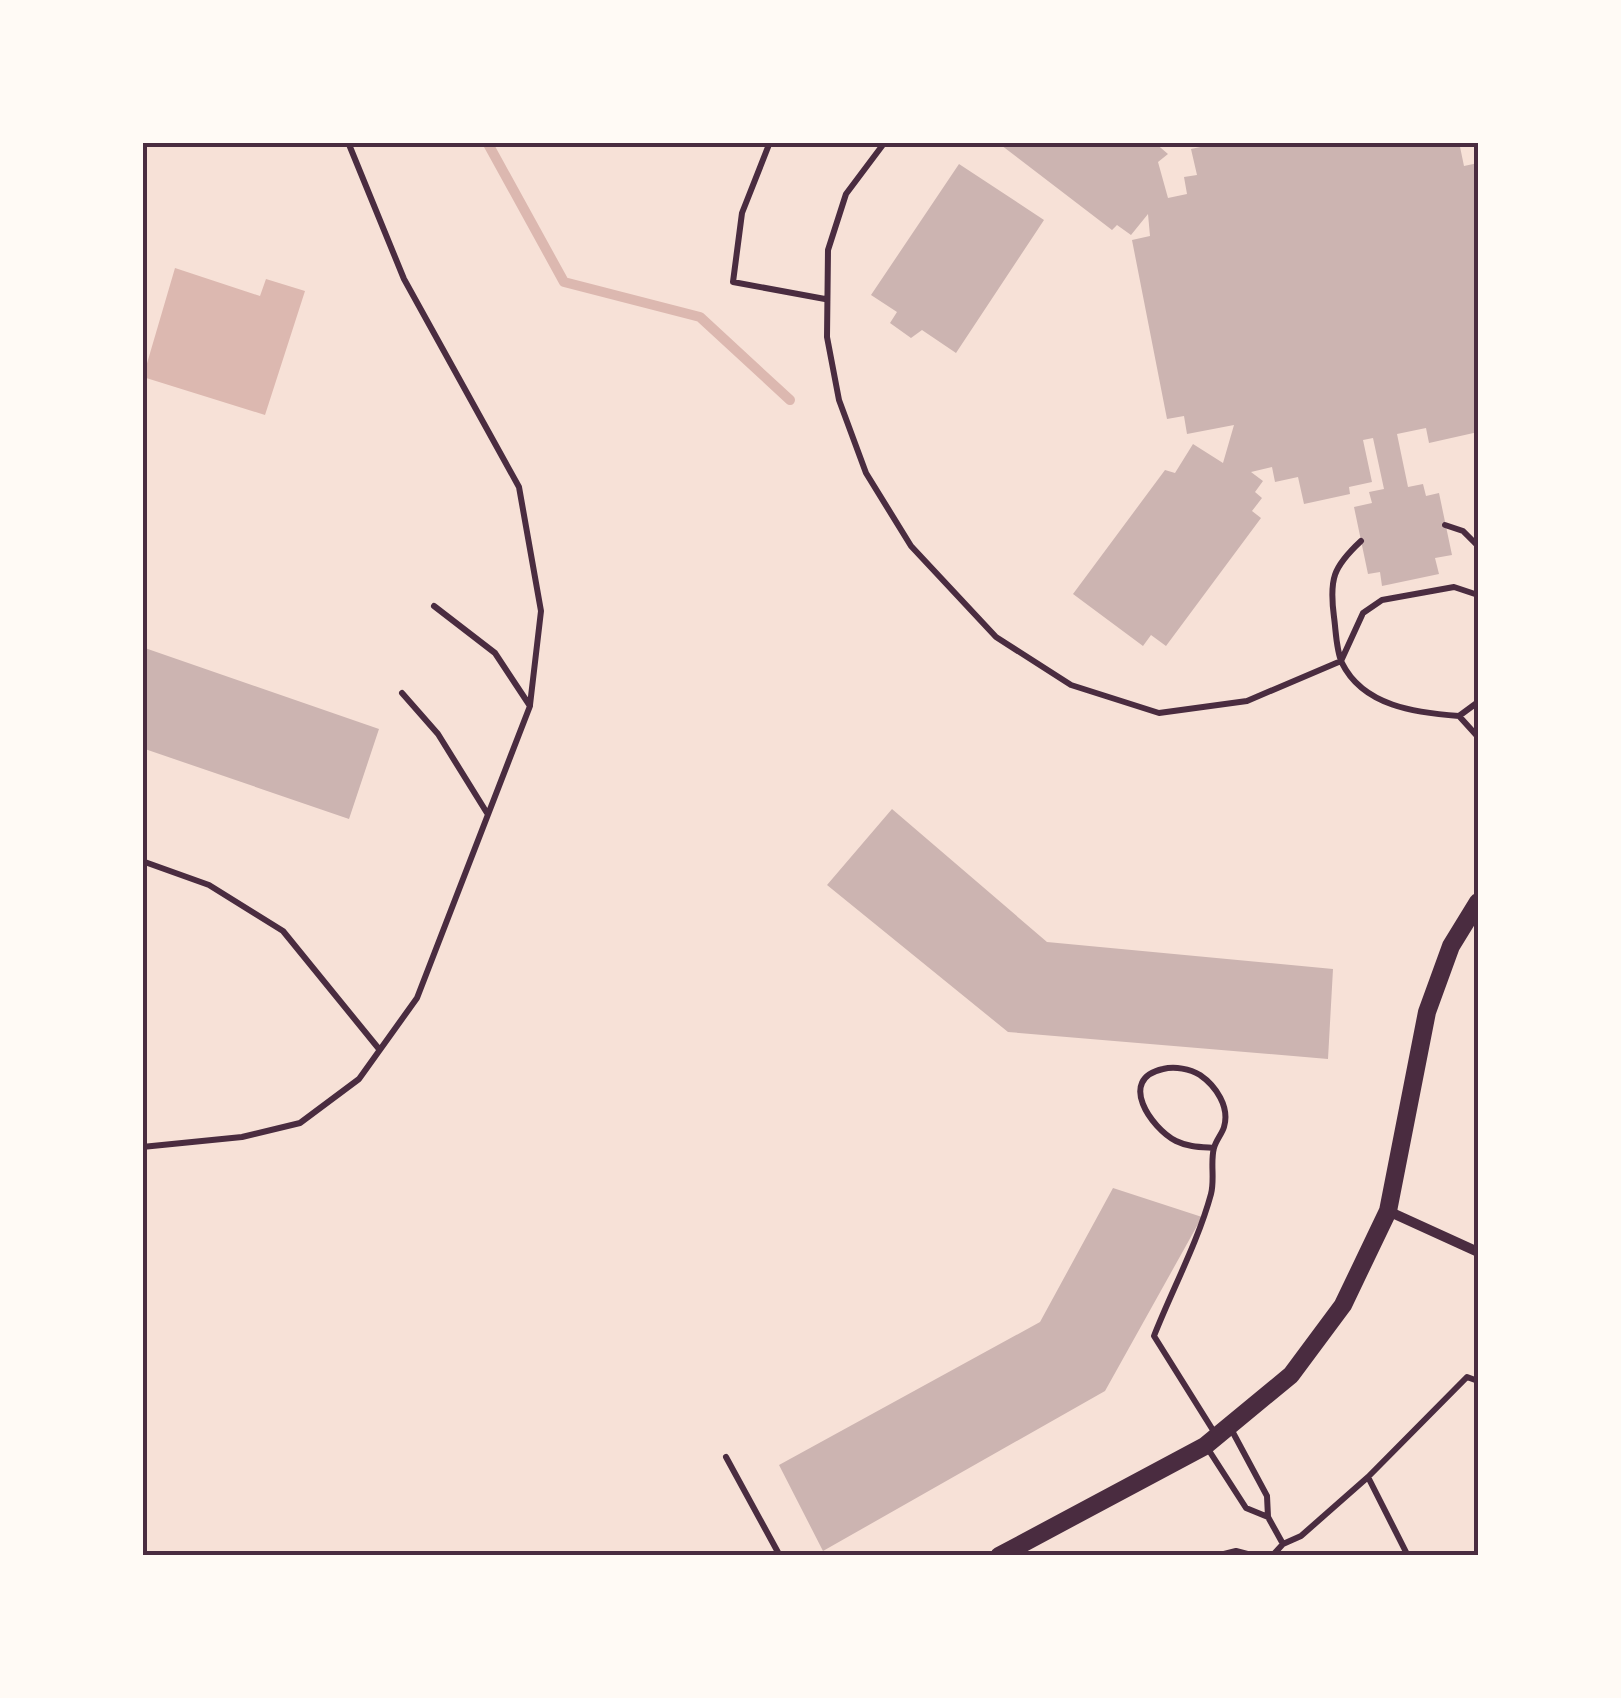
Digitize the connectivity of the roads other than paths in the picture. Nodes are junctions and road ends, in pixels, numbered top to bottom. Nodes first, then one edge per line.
1 (348, 142) edge
2 (770, 142) edge
3 (884, 142) edge
4 (825, 299) junction
5 (1446, 525) dead end
6 (1361, 541) dead end
7 (1478, 543) edge
8 (1478, 594) edge
9 (434, 606) dead end
10 (1341, 661) junction
11 (402, 694) dead end
12 (1478, 702) edge
13 (530, 706) junction
14 (1458, 716) junction
15 (1478, 737) edge
16 (488, 814) junction
17 (142, 860) edge
18 (1478, 902) edge
19 (380, 1049) junction
20 (142, 1147) edge
21 (1214, 1148) junction
22 (1388, 1212) junction
23 (1478, 1252) edge
24 (1478, 1381) edge
25 (1217, 1436) junction
26 (726, 1457) dead end
27 (1368, 1476) junction
28 (1268, 1517) junction
29 (1283, 1544) junction
30 (780, 1556) edge
31 (999, 1556) edge
32 (1216, 1556) edge
33 (1255, 1556) edge
34 (1272, 1556) edge
35 (1408, 1556) edge

1 - 13 lane
2 - 4 lane
3 - 4 lane
4 - 10 lane
5 - 7 lane
6 - 10 lane
8 - 10 lane
9 - 13 lane
10 - 14 lane
11 - 16 lane
12 - 14 lane
13 - 16 lane
14 - 15 lane
16 - 19 lane
17 - 19 lane
18 - 22 street
19 - 20 lane
21 - 21 lane
21 - 25 lane
22 - 23 street
22 - 25 street
24 - 27 lane
25 - 28 lane
25 - 28 lane
25 - 31 street
26 - 30 lane
27 - 29 lane
27 - 35 lane
28 - 29 lane
29 - 34 lane
32 - 33 lane

